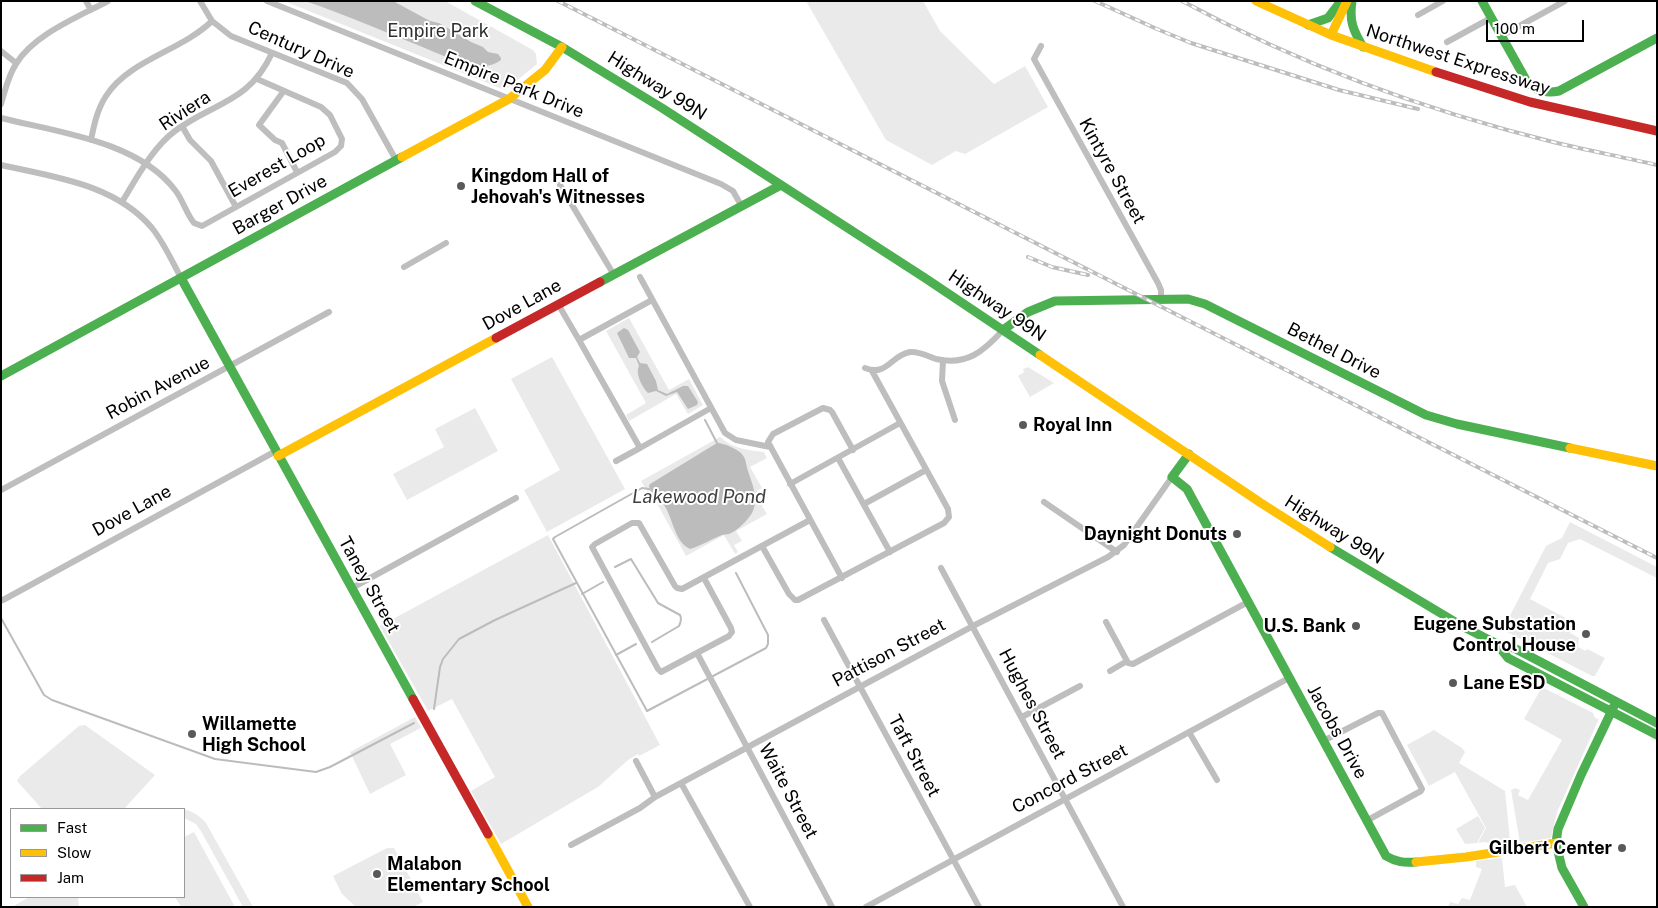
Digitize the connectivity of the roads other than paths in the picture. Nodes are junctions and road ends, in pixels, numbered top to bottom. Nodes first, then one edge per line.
1 (86, 1) edge
2 (108, 1) edge
3 (200, 1) edge
4 (267, 1) edge
5 (475, 1) edge
6 (1256, 1) edge
7 (1341, 1) edge
8 (1348, 1) edge
9 (1352, 1) edge
10 (1443, 1) edge
11 (1482, 1) edge
12 (1565, 1) edge
13 (91, 10) junction
14 (1418, 15) dead end
15 (1491, 18) junction
16 (212, 21) junction
17 (1308, 25) junction
18 (1331, 35) junction
19 (1501, 36) junction
20 (1657, 38) edge
21 (1447, 42) dead end
22 (1041, 46) dead end
23 (562, 47) junction
24 (1363, 47) junction
25 (1, 51) edge
26 (272, 53) junction
27 (16, 63) junction
28 (256, 79) junction
29 (283, 92) junction
30 (509, 99) junction
31 (1, 104) edge
32 (1, 118) edge
33 (182, 126) junction
34 (1657, 131) edge
35 (91, 140) junction
36 (396, 160) junction
37 (146, 164) junction
38 (1, 165) edge
39 (297, 172) junction
40 (560, 185) dead end
41 (782, 185) junction
42 (122, 202) junction
43 (236, 206) junction
44 (742, 207) junction
45 (446, 243) dead end
46 (404, 267) dead end
47 (614, 275) junction
48 (640, 277) dead end
49 (181, 278) junction
50 (1162, 299) junction
51 (652, 300) junction
52 (558, 304) junction
53 (329, 312) dead end
54 (1003, 330) junction
55 (579, 340) junction
56 (944, 360) junction
57 (229, 367) junction
58 (1, 376) edge
59 (711, 408) junction
60 (955, 420) dead end
61 (900, 424) junction
62 (770, 447) junction
63 (640, 448) junction
64 (853, 450) junction
65 (277, 454) junction
66 (1189, 454) junction
67 (838, 458) junction
68 (616, 461) dead end
69 (1657, 466) edge
70 (926, 470) junction
71 (1172, 477) junction
72 (790, 484) junction
73 (1, 490) edge
74 (516, 498) dead end
75 (1044, 502) dead end
76 (864, 504) junction
77 (810, 520) junction
78 (762, 546) junction
79 (890, 552) junction
80 (1117, 552) junction
81 (941, 568) dead end
82 (704, 578) junction
83 (842, 578) junction
84 (352, 588) junction
85 (3, 600) dead end
86 (1248, 602) junction
87 (824, 620) dead end
88 (1106, 622) dead end
89 (973, 626) junction
90 (1497, 644) junction
91 (697, 653) junction
92 (1127, 661) junction
93 (1110, 671) dead end
94 (1289, 678) junction
95 (860, 686) junction
96 (1080, 686) dead end
97 (1616, 702) junction
98 (1612, 712) junction
99 (1022, 717) junction
100 (1657, 723) edge
101 (1189, 732) junction
102 (1657, 735) edge
103 (1323, 742) junction
104 (747, 747) junction
105 (636, 761) dead end
106 (1216, 780) dead end
107 (681, 783) junction
108 (655, 797) junction
109 (1065, 799) junction
110 (1366, 821) junction
111 (1556, 843) junction
112 (571, 845) dead end
113 (953, 860) junction
114 (528, 907) edge
115 (750, 907) edge
116 (832, 907) edge
117 (866, 907) edge
118 (979, 907) edge
119 (1123, 907) edge
120 (1584, 907) edge

1 - 13 street
2 - 13 street
3 - 16 street, Century Drive
4 - 30 street, Empire Park Drive
5 - 23 street, Highway 99N
6 - 17 street, Northwest Expressway
7 - 17 street
8 - 18 street
9 - 24 street
10 - 14 street
11 - 15 street
12 - 19 street
13 - 27 street
15 - 19 street
15 - 21 street
16 - 26 street, Century Drive
16 - 35 street
17 - 18 street, Northwest Expressway
18 - 24 street, Northwest Expressway
19 - 20 street
22 - 50 street, Kintyre Street
23 - 30 street, Barger Drive
23 - 41 street, Highway 99N
24 - 34 street, Northwest Expressway
25 - 27 street
26 - 28 street, Riviera
26 - 36 street, Century Drive
27 - 31 street
28 - 29 street, Everest Loop
28 - 33 street, Riviera
29 - 39 street
29 - 39 street, Everest Loop
30 - 36 street, Barger Drive
30 - 44 street, Empire Park Drive
32 - 35 street
33 - 37 street, Riviera
33 - 43 street
35 - 37 street
36 - 49 street, Barger Drive
37 - 42 street, Riviera
37 - 43 street, Everest Loop
38 - 42 street
39 - 43 street, Everest Loop
40 - 47 street
41 - 44 street, Dove Lane
41 - 54 street, Highway 99N
42 - 49 street
44 - 47 street, Dove Lane
45 - 46 street
47 - 52 street, Dove Lane
48 - 51 street
49 - 57 street, Taney Street
49 - 58 street, Barger Drive
50 - 54 street, Bethel Drive
50 - 69 street, Bethel Drive
51 - 55 street
51 - 59 street
52 - 55 street
52 - 65 street, Dove Lane
53 - 57 street, Robin Avenue
54 - 56 street
54 - 66 street, Highway 99N
55 - 63 street
56 - 60 street
56 - 61 street
57 - 65 street, Taney Street
57 - 73 street, Robin Avenue
59 - 62 street
59 - 63 street
61 - 64 street
61 - 70 street
62 - 64 street
62 - 72 street
63 - 68 street
64 - 67 street
65 - 84 street, Taney Street
65 - 85 street, Dove Lane
66 - 71 street, Pattison Street
66 - 90 street, Highway 99N
67 - 72 street
67 - 76 street
70 - 76 street
70 - 79 street
71 - 80 street, Pattison Street
71 - 86 street, Jacobs Drive
72 - 77 street
74 - 84 street
75 - 80 street
76 - 79 street
77 - 78 street
77 - 83 street
78 - 82 street
78 - 83 street
79 - 83 street
80 - 89 street, Pattison Street
81 - 89 street, Hughes Street
82 - 91 street
82 - 91 street
84 - 114 street, Taney Street
86 - 92 street
86 - 94 street, Jacobs Drive
87 - 95 street, Taft Street
88 - 92 street
89 - 95 street, Pattison Street
89 - 99 street, Hughes Street
90 - 97 street, Highway 99N
90 - 98 street, Highway 99N
91 - 104 street, Waite Street
92 - 93 street
94 - 101 street, Concord Street
94 - 103 street, Jacobs Drive
95 - 104 street, Pattison Street
95 - 113 street, Taft Street
96 - 99 street
97 - 98 street
97 - 100 street, Highway 99N
98 - 102 street, Highway 99N
98 - 111 street
99 - 109 street, Hughes Street
101 - 106 street
101 - 109 street, Concord Street
103 - 110 street, Jacobs Drive
103 - 110 street
104 - 107 street, Pattison Street
104 - 116 street, Waite Street
105 - 108 street
107 - 108 street, Pattison Street
107 - 115 street
108 - 112 street, Pattison Street
109 - 113 street, Concord Street
109 - 119 street, Hughes Street
110 - 111 street, Jacobs Drive
111 - 120 street
113 - 117 street, Concord Street
113 - 118 street, Taft Street

